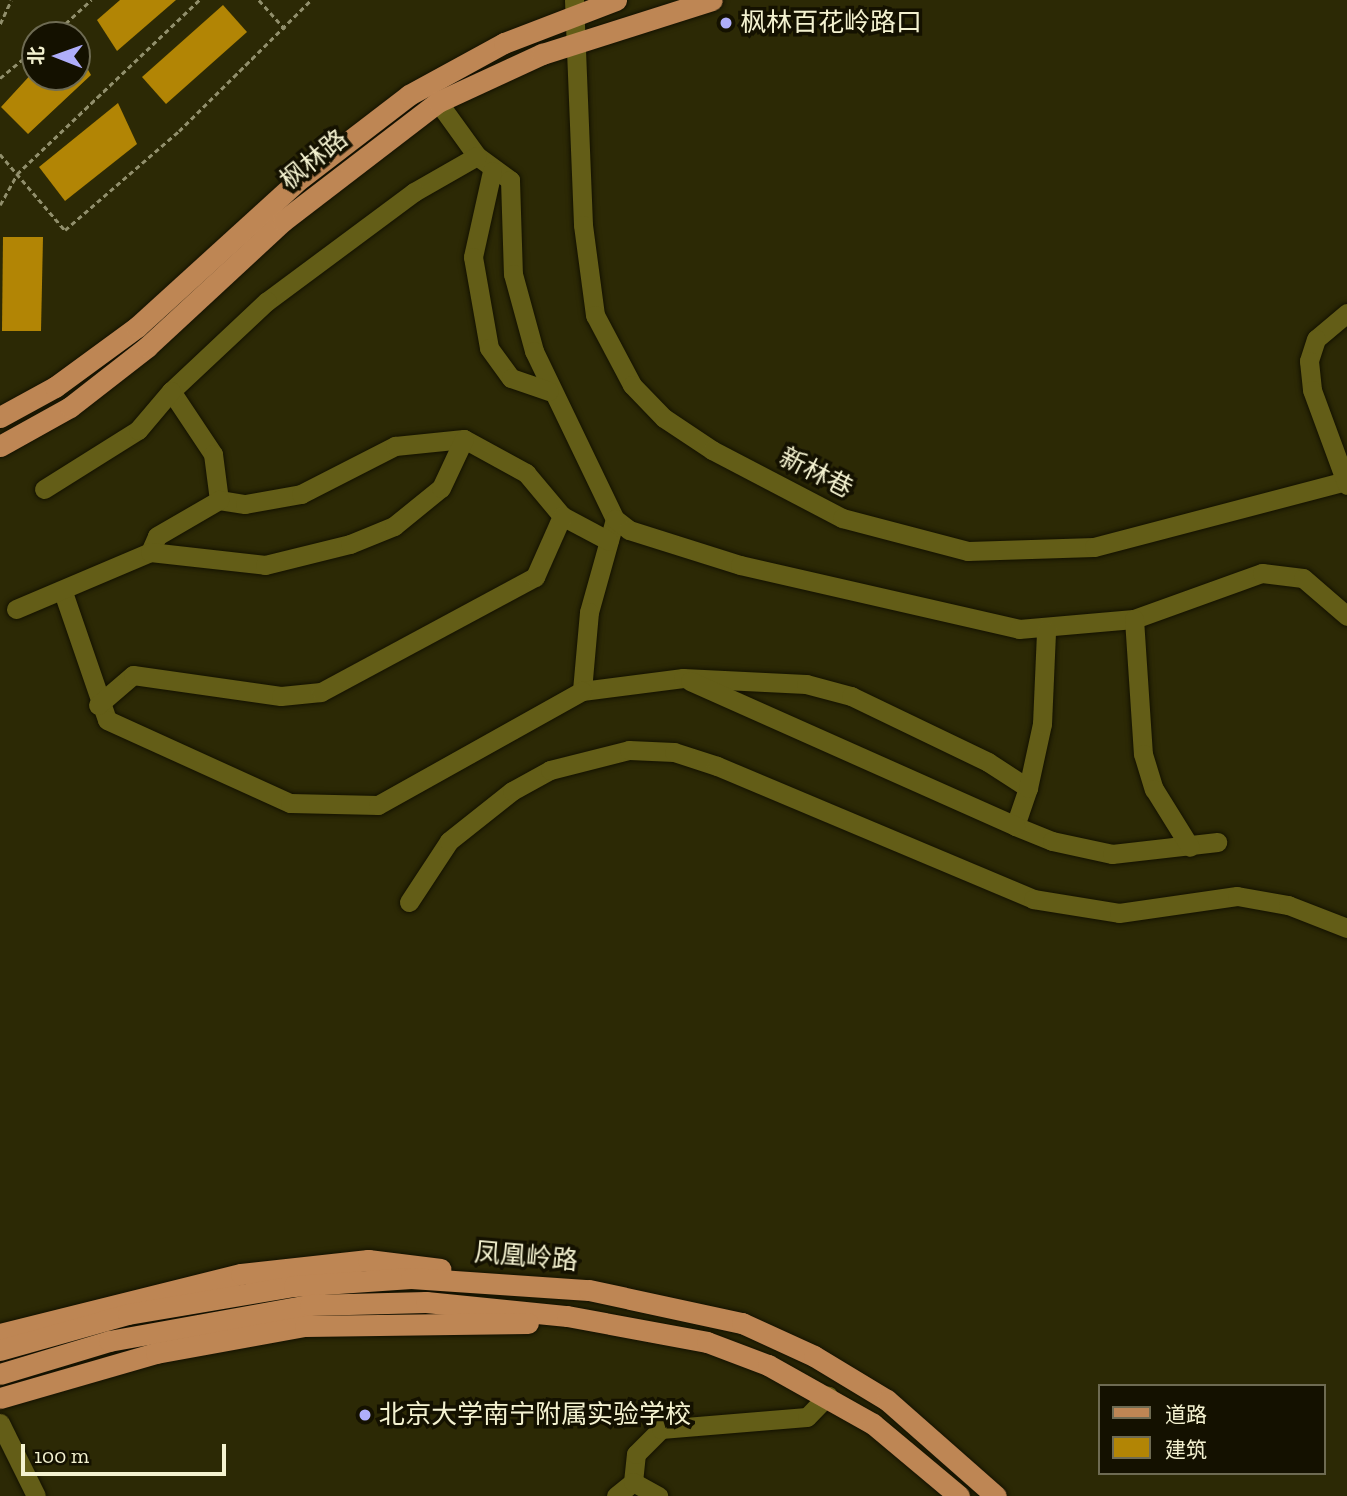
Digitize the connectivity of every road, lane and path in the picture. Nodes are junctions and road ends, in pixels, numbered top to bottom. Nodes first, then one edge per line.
1 (11, 0) edge
2 (91, 0) edge
3 (199, 0) edge
4 (259, 0) edge
5 (311, 0) edge
6 (616, 0) edge
7 (712, 0) edge
8 (574, 6) edge
9 (68, 21) edge
10 (0, 24) edge
11 (285, 30) junction
12 (577, 43) junction
13 (21, 61) edge
14 (0, 78) edge
15 (438, 102) junction
16 (0, 154) edge
17 (477, 156) junction
18 (492, 171) junction
19 (17, 174) junction
20 (0, 205) edge
21 (1347, 313) edge
22 (171, 391) junction
23 (549, 391) junction
24 (0, 417) edge
25 (464, 439) junction
26 (0, 446) edge
27 (1346, 483) edge
28 (44, 489) dead end
29 (219, 499) junction
30 (562, 516) junction
31 (615, 520) junction
32 (609, 541) junction
33 (150, 552) junction
34 (63, 592) junction
35 (16, 609) dead end
36 (1347, 616) edge
37 (1134, 619) junction
38 (1046, 631) junction
39 (683, 678) junction
40 (582, 691) junction
41 (98, 705) junction
42 (1028, 788) junction
43 (1015, 826) junction
44 (1217, 842) dead end
45 (1190, 846) junction
46 (409, 902) dead end
47 (1347, 928) edge
48 (500, 1280) junction
49 (592, 1320) junction
50 (0, 1334) edge
51 (0, 1350) edge
52 (0, 1374) edge
53 (828, 1395) junction
54 (0, 1398) edge
55 (0, 1423) edge
56 (634, 1482) junction
57 (36, 1496) edge
58 (616, 1496) edge
59 (658, 1496) edge
60 (959, 1496) edge
61 (996, 1496) edge

1 - 10 path
2 - 9 path
3 - 19 path
4 - 11 path
5 - 11 path
6 - 8 main road, 枫林路
7 - 12 main road, 枫林路
8 - 12 street, 新林巷
8 - 24 main road, 枫林路
11 - 19 path
12 - 15 main road, 枫林路
12 - 27 street, 新林巷
13 - 14 path
15 - 17 street
15 - 26 main road, 枫林路
16 - 19 path
17 - 18 street
17 - 22 street
18 - 23 street
18 - 23 street
19 - 20 path
21 - 27 street
22 - 28 street
22 - 29 street
23 - 31 street
25 - 29 street
25 - 30 street
25 - 33 street
29 - 33 street
30 - 32 street
30 - 41 street
31 - 32 street
31 - 38 street
32 - 40 street
33 - 34 street
34 - 35 street
34 - 41 street
36 - 37 street
37 - 38 street
37 - 45 street
38 - 42 street
39 - 40 street
39 - 42 street
39 - 43 street
40 - 41 street
42 - 43 street
43 - 45 street
44 - 45 street
46 - 47 street
48 - 50 main road
48 - 51 main road, 凤凰岭路
48 - 61 main road, 凤凰岭路
49 - 52 main road, 凤凰岭路
49 - 53 main road, 凤凰岭路
49 - 54 main road
53 - 56 street
53 - 60 main road, 凤凰岭路
55 - 57 street
56 - 58 street
56 - 59 street

